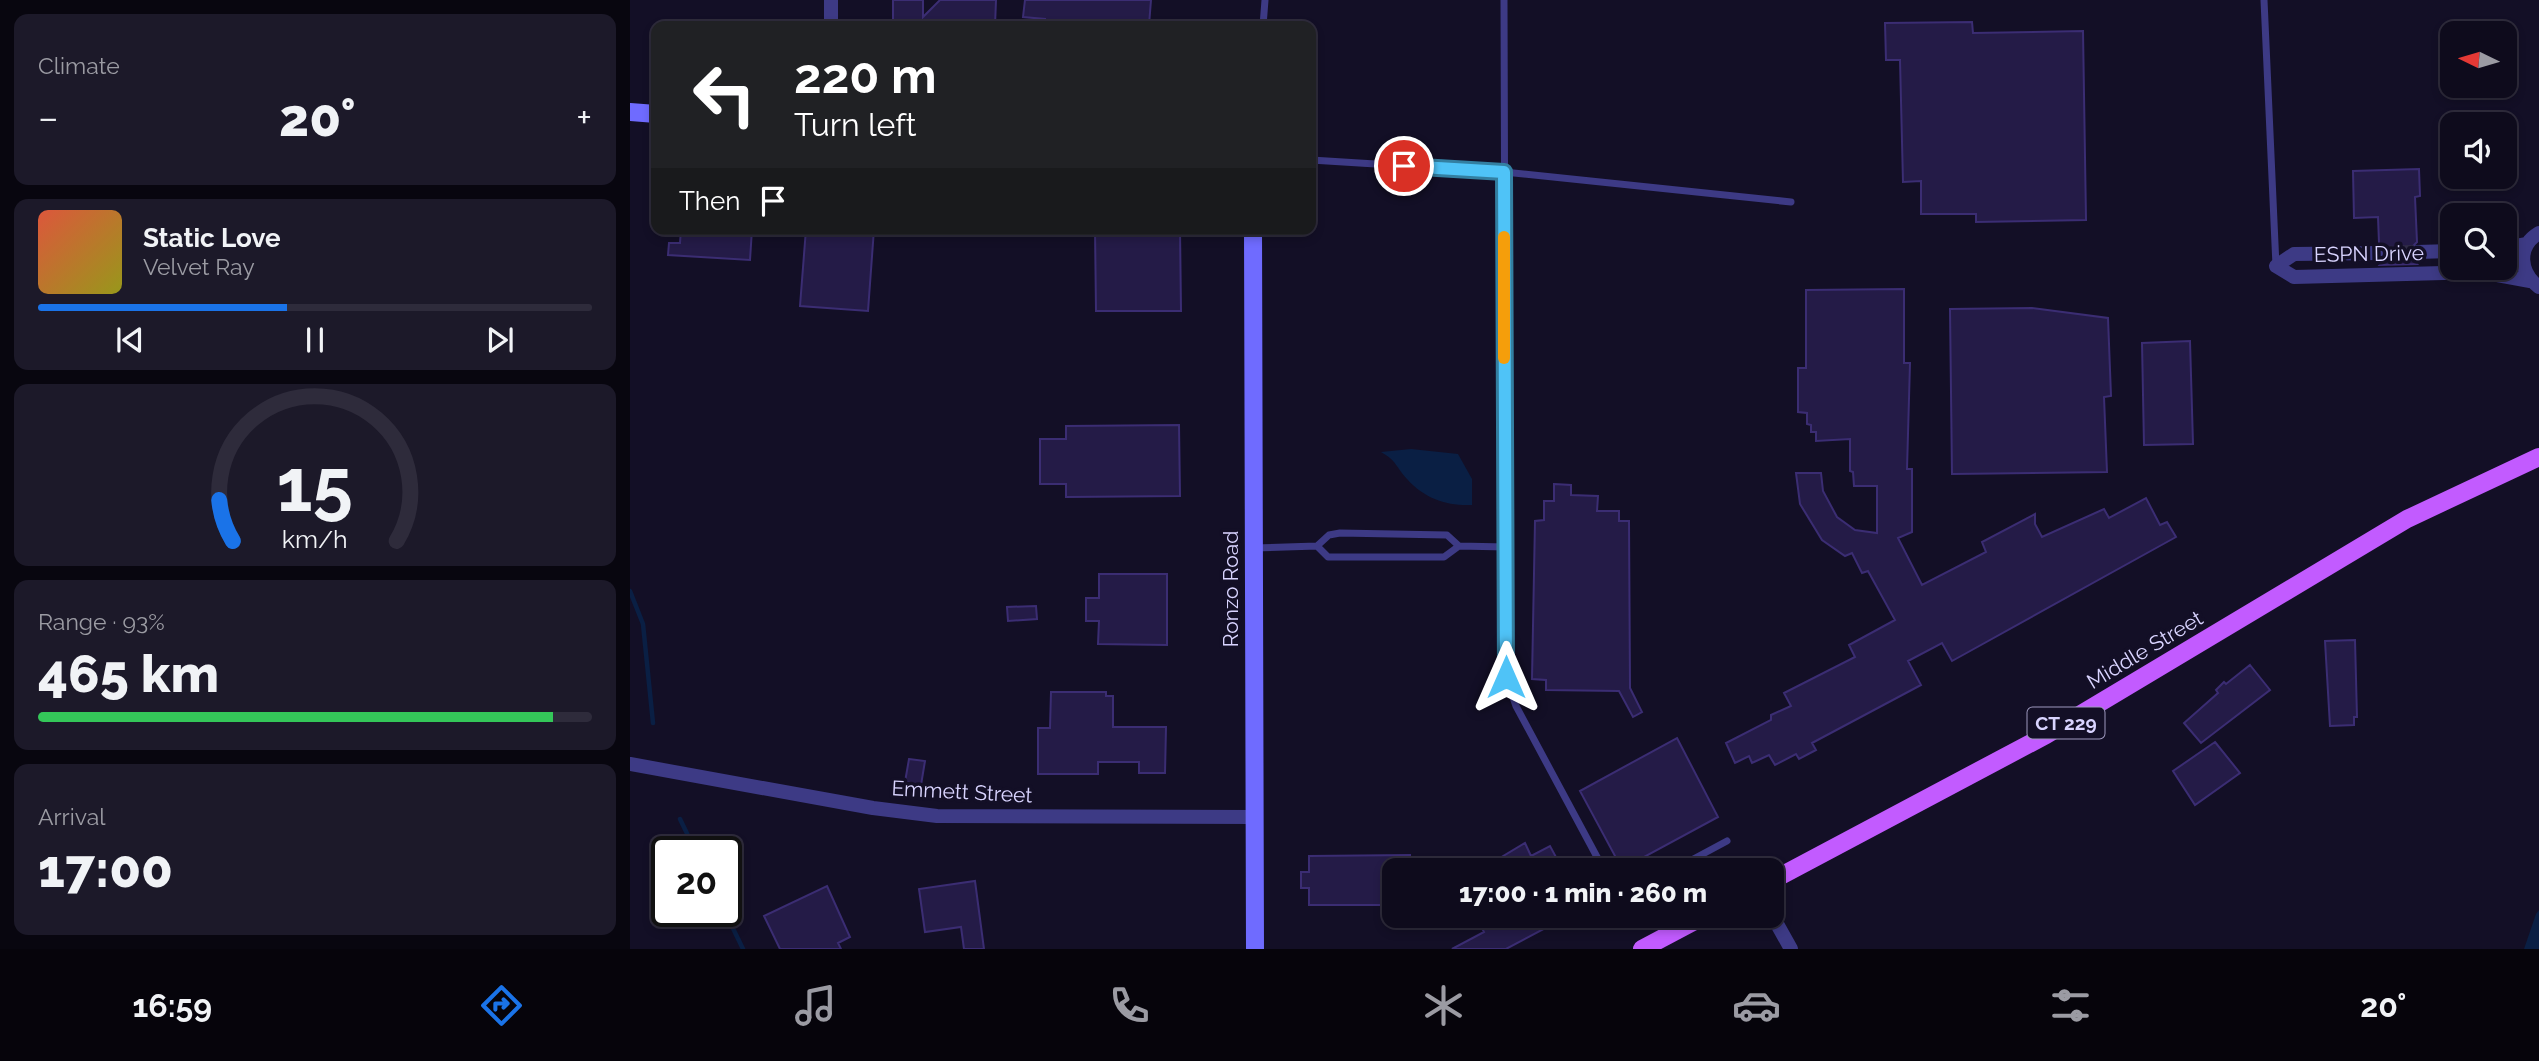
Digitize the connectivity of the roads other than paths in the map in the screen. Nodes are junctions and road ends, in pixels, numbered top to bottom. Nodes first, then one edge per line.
1 (831, 0) edge
2 (1265, 0) edge
3 (1504, 0) edge
4 (2264, 0) edge
5 (831, 21) edge
6 (1263, 21) edge
7 (630, 112) edge
8 (651, 114) edge
9 (1316, 160) edge
10 (1504, 172) junction
11 (1791, 202) dead end
12 (2539, 233) edge
13 (1253, 235) edge
14 (2527, 244) junction
15 (2517, 246) edge
16 (2440, 251) edge
17 (2417, 252) tunnel mouth
18 (2379, 253) tunnel mouth
19 (2276, 267) junction
20 (2535, 284) edge
21 (2539, 457) edge
22 (1317, 546) junction
23 (1459, 546) junction
24 (1506, 547) junction
25 (1253, 548) junction
26 (630, 764) edge
27 (1254, 817) junction
28 (1727, 841) dead end
29 (1598, 858) edge
30 (1695, 858) edge
31 (1784, 874) edge
32 (1682, 928) edge
33 (1779, 928) edge
34 (1255, 949) edge
35 (1642, 949) edge
36 (1791, 949) edge

1 - 5 street
2 - 6 lane
3 - 10 lane
4 - 19 lane
7 - 8 main road
9 - 10 lane
10 - 11 lane
10 - 24 lane
12 - 14 street
13 - 25 main road, Ronzo Road
14 - 15 street
14 - 20 street, ESPN Drive
16 - 17 street, ESPN Drive
18 - 19 street, ESPN Drive
19 - 20 street, ESPN Drive
21 - 31 main road, Middle Street / CT 229
22 - 23 lane
22 - 23 lane
22 - 25 lane
23 - 24 lane
24 - 29 lane
25 - 27 main road, Ronzo Road
26 - 27 street, Emmett Street
27 - 34 main road, Ronzo Road
28 - 30 lane
32 - 35 main road
33 - 36 street

